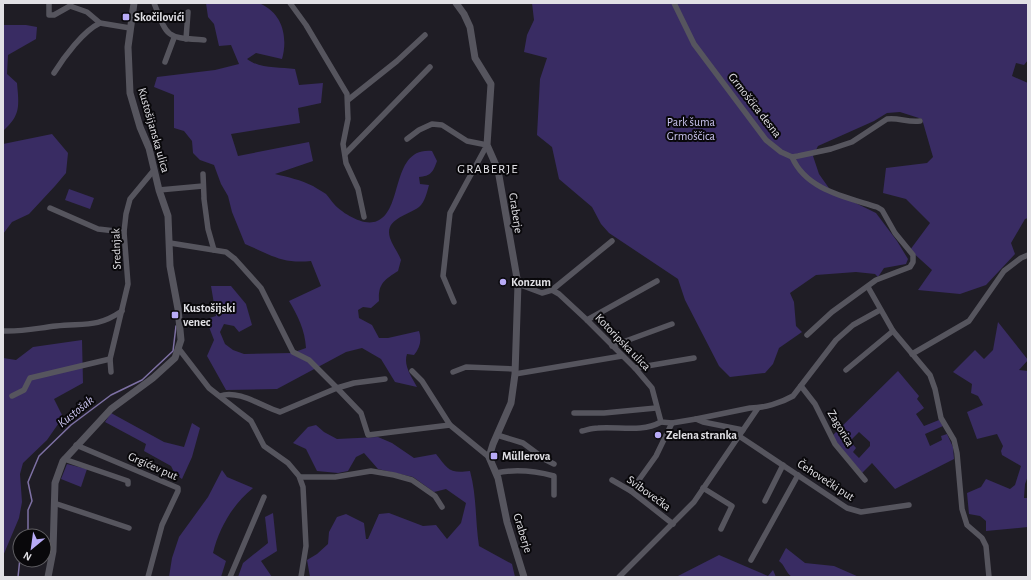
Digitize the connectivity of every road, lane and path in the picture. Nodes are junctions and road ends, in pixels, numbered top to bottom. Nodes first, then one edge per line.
1 (49, 3) edge
2 (134, 3) edge
3 (154, 3) edge
4 (290, 3) edge
5 (456, 3) edge
6 (674, 3) edge
7 (71, 5) edge
8 (188, 12) dead end
9 (100, 23) junction
10 (130, 28) junction
11 (425, 35) dead end
12 (174, 38) junction
13 (186, 39) junction
14 (204, 40) dead end
15 (166, 62) dead end
16 (430, 67) dead end
17 (54, 72) dead end
18 (348, 100) junction
19 (920, 121) dead end
20 (407, 139) dead end
21 (488, 145) junction
22 (345, 154) junction
23 (792, 157) junction
24 (154, 170) junction
25 (203, 174) dead end
26 (203, 186) junction
27 (159, 190) junction
28 (50, 208) dead end
29 (364, 217) dead end
30 (124, 232) junction
31 (612, 241) dead end
32 (170, 243) junction
33 (214, 250) junction
34 (1028, 255) edge
35 (657, 281) dead end
36 (518, 284) junction
37 (868, 287) junction
38 (552, 290) junction
39 (454, 302) dead end
40 (880, 310) junction
41 (122, 312) junction
42 (587, 320) junction
43 (672, 324) dead end
44 (3, 331) edge
45 (893, 331) junction
46 (807, 335) dead end
47 (612, 346) junction
48 (179, 349) junction
49 (912, 354) junction
50 (622, 356) junction
51 (694, 358) dead end
52 (110, 359) junction
53 (635, 368) junction
54 (846, 370) dead end
55 (412, 371) dead end
56 (111, 372) dead end
57 (453, 372) dead end
58 (515, 372) junction
59 (385, 379) dead end
60 (801, 386) junction
61 (337, 388) junction
62 (12, 396) dead end
63 (220, 396) junction
64 (656, 408) junction
65 (758, 408) junction
66 (574, 413) dead end
67 (696, 419) junction
68 (661, 422) junction
69 (672, 423) junction
70 (450, 425) junction
71 (742, 430) junction
72 (582, 431) dead end
73 (497, 435) junction
74 (739, 436) junction
75 (76, 445) junction
76 (489, 457) junction
77 (64, 459) junction
78 (554, 464) dead end
79 (783, 465) junction
80 (496, 473) junction
81 (798, 476) junction
82 (300, 477) junction
83 (612, 480) dead end
84 (865, 480) dead end
85 (128, 484) dead end
86 (704, 488) junction
87 (631, 492) junction
88 (554, 494) dead end
89 (264, 497) dead end
90 (765, 501) dead end
91 (54, 502) junction
92 (909, 505) dead end
93 (442, 507) dead end
94 (673, 524) junction
95 (129, 528) dead end
96 (721, 529) dead end
97 (751, 560) dead end
98 (48, 577) edge
99 (148, 577) edge
100 (230, 577) edge
101 (300, 577) edge
102 (524, 577) edge
103 (619, 577) edge
104 (989, 577) edge

1 - 7 street
2 - 10 street, Kustošijanska ulica
3 - 12 street
4 - 18 street
5 - 21 street, Graberje
6 - 23 street, Grmoščica desna
7 - 9 street
8 - 13 street
9 - 10 street
9 - 17 street
10 - 24 street, Kustošijanska ulica
11 - 18 street
12 - 13 street
12 - 15 street
13 - 14 street
16 - 22 street
18 - 22 street
19 - 23 street
20 - 21 street
21 - 36 street, Graberje
21 - 39 street
22 - 29 street
23 - 37 street
24 - 27 street, Kustošijanska ulica
24 - 30 street, Srednjak
25 - 26 street
26 - 27 street, Kustošijanska ulica
26 - 33 street
27 - 32 street, Kustošijanska ulica
28 - 30 street
30 - 41 street, Srednjak
31 - 38 street
32 - 33 street
32 - 48 street, Kustošijanska ulica
33 - 61 street
34 - 49 street
35 - 42 street
36 - 38 street
36 - 58 street, Graberje
37 - 40 street
37 - 46 street
38 - 42 street, Kotoripska ulica
40 - 45 street
40 - 60 street
41 - 44 street
41 - 52 street, Srednjak
42 - 47 street, Kotoripska ulica
43 - 47 street
45 - 49 street
45 - 54 street
47 - 50 street, Kotoripska ulica
48 - 63 street
48 - 75 street, Kustošijanska ulica
49 - 104 street
50 - 53 street, Kotoripska ulica
50 - 58 street
51 - 53 street
52 - 56 street, Srednjak
52 - 62 street
53 - 64 street, Kotoripska ulica
55 - 70 street
57 - 58 street
58 - 73 street, Graberje
59 - 61 street
60 - 65 street
60 - 84 street, Zagorica
61 - 63 street
61 - 70 street
63 - 82 street
64 - 66 street
64 - 68 street, Kotoripska ulica
65 - 67 street
65 - 71 street
67 - 69 street
67 - 71 street
68 - 69 street
68 - 72 street
69 - 87 street
70 - 76 street
71 - 74 street
73 - 76 street, Graberje
73 - 78 street
74 - 79 street, Čehovečki put
74 - 86 street
75 - 77 street, Kustošijanska ulica
75 - 99 street, Grgićev put
76 - 80 street, Graberje
77 - 85 street
77 - 91 street, Kustošijanska ulica
79 - 81 street, Čehovečki put
79 - 90 street
80 - 88 street
80 - 102 street, Graberje
81 - 92 street, Čehovečki put
81 - 97 street
82 - 93 street
82 - 101 street
83 - 87 street, Svibovečka
86 - 94 street
86 - 96 street
87 - 94 street, Svibovečka
89 - 100 street
91 - 95 street
91 - 98 street, Kustošijanska ulica
94 - 103 street

